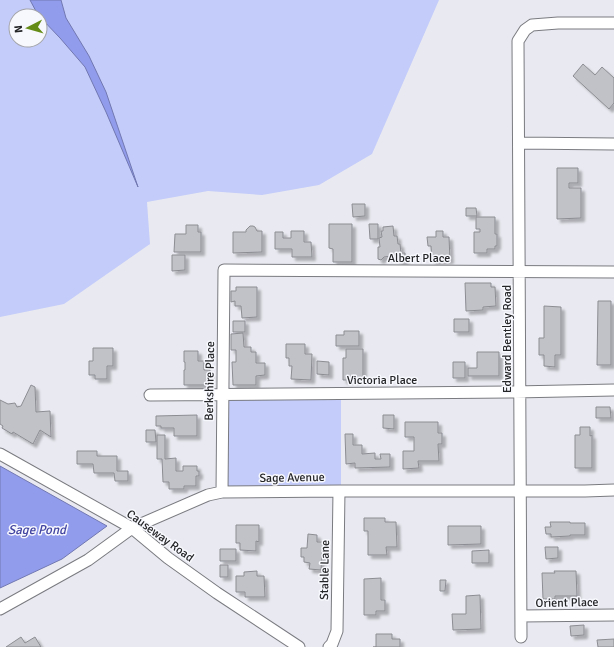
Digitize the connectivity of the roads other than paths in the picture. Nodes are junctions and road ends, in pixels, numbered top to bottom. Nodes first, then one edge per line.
1 (614, 24) edge
2 (519, 143) junction
3 (614, 144) edge
4 (224, 270) joint
5 (520, 271) junction
6 (614, 272) edge
7 (614, 390) edge
8 (520, 392) junction
9 (223, 394) junction
10 (150, 395) dead end
11 (0, 454) edge
12 (614, 490) edge
13 (339, 491) junction
14 (520, 491) junction
15 (222, 492) junction
16 (132, 528) junction
17 (0, 609) edge
18 (614, 615) edge
19 (521, 616) junction
20 (521, 637) dead end
21 (299, 647) edge
22 (329, 647) edge

1 - 2 street, Edward Bentley Road
2 - 3 street
2 - 5 street, Edward Bentley Road
4 - 5 street, Albert Place
4 - 9 street, Berkshire Place
5 - 6 street, Albert Place
5 - 8 street, Edward Bentley Road
7 - 8 street, Victoria Place
8 - 9 street, Victoria Place
8 - 14 street, Edward Bentley Road
9 - 10 street, Victoria Place
9 - 15 street, Berkshire Place
11 - 16 street, Causeway Road
12 - 14 street, Sage Avenue
13 - 14 street, Sage Avenue
13 - 15 street, Sage Avenue
13 - 22 street, Stable Lane
14 - 19 street, Edward Bentley Road
15 - 16 street, Sage Avenue
16 - 17 street, Sage Avenue
16 - 21 street, Causeway Road
18 - 19 street, Orient Place
19 - 20 street, Edward Bentley Road

